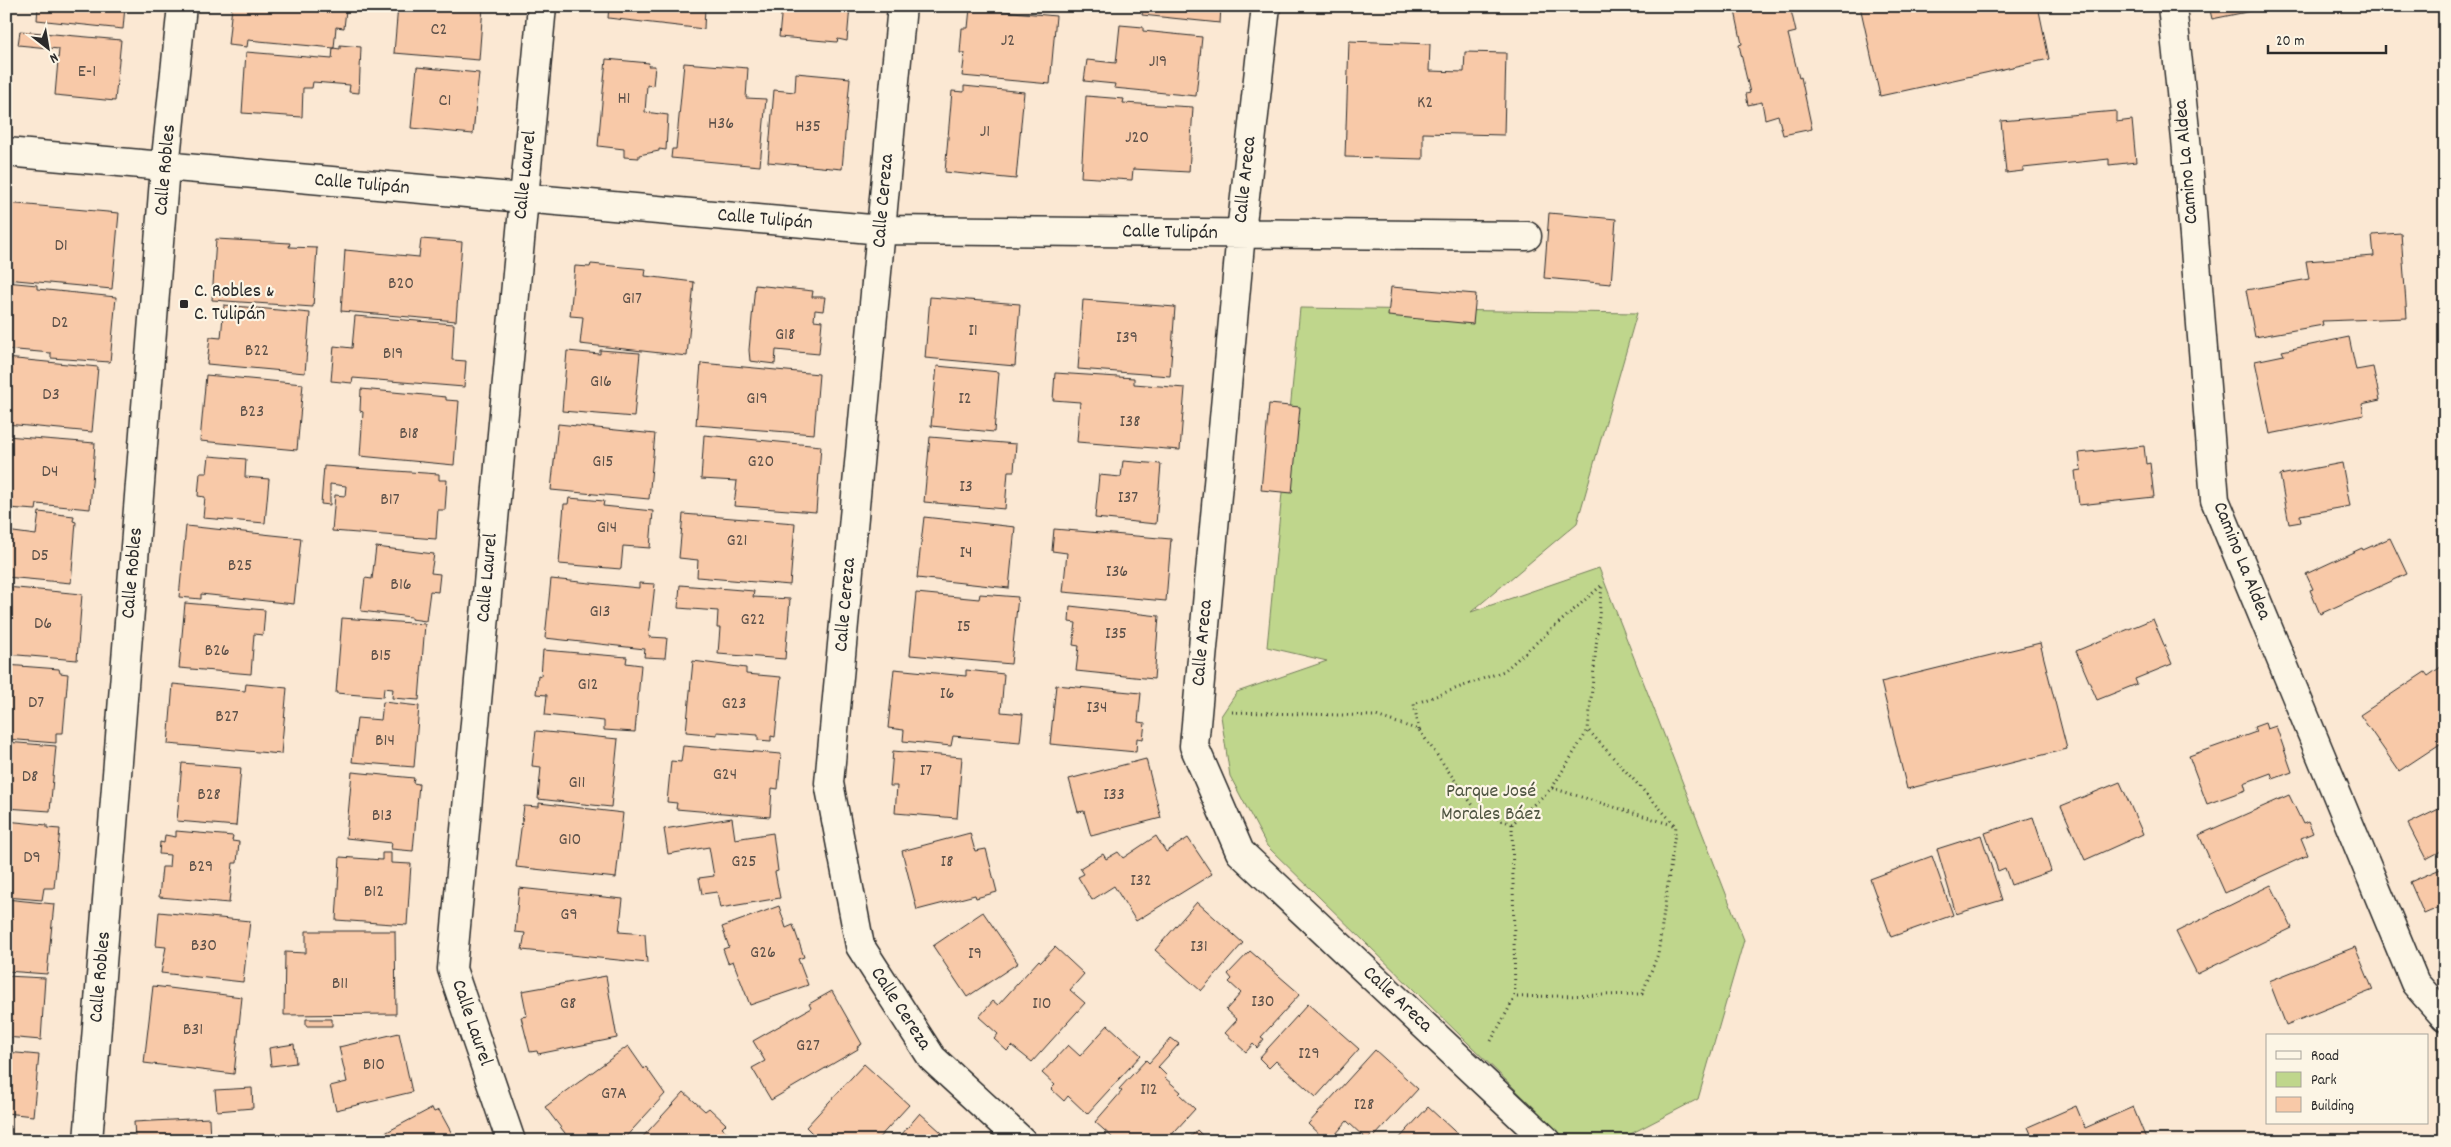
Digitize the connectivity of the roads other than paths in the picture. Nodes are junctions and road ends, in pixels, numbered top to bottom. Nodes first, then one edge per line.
1 (182, 6) edge
2 (542, 6) edge
3 (902, 6) edge
4 (1266, 6) edge
5 (2172, 6) edge
6 (6, 152) edge
7 (165, 168) junction
8 (523, 199) junction
9 (882, 230) junction
10 (1240, 233) junction
11 (1527, 236) dead end
12 (2445, 1016) edge
13 (88, 1141) edge
14 (511, 1141) edge
15 (1022, 1141) edge
16 (1547, 1141) edge

1 - 7 street, Calle Robles
2 - 8 street, Calle Laurel
3 - 9 street, Calle Cereza
4 - 10 street, Calle Areca
5 - 12 street, Camino La Aldea
6 - 7 street, Calle Tulipán
7 - 8 street, Calle Tulipán
7 - 13 street, Calle Robles
8 - 9 street, Calle Tulipán
8 - 14 street, Calle Laurel
9 - 10 street, Calle Tulipán
9 - 15 street, Calle Cereza
10 - 11 street, Calle Tulipán
10 - 16 street, Calle Areca

